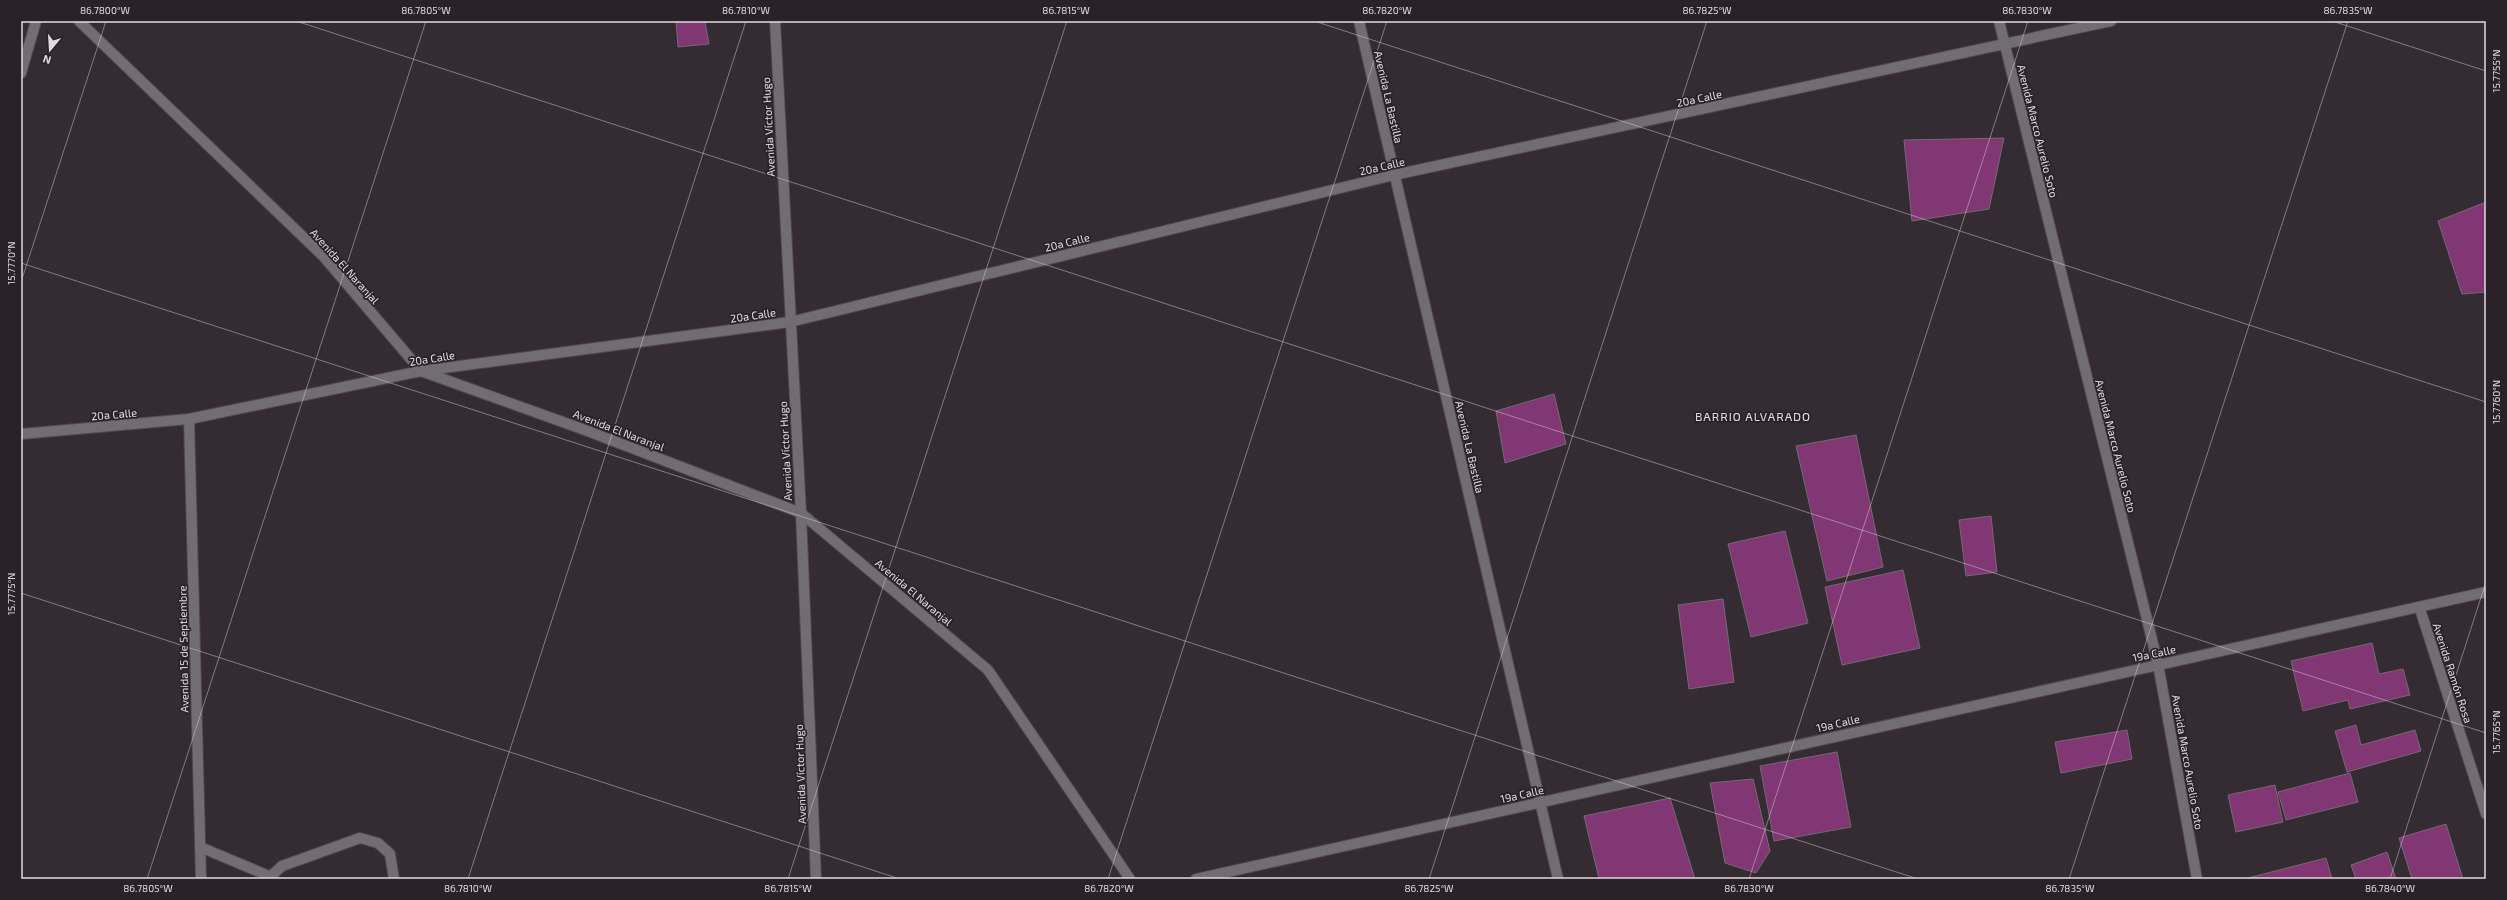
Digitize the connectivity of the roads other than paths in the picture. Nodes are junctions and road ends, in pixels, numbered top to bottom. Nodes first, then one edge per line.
1 (36, 21) edge
2 (79, 21) edge
3 (775, 21) edge
4 (1360, 21) edge
5 (1999, 21) edge
6 (2111, 21) edge
7 (2004, 45) junction
8 (21, 73) edge
9 (1394, 175) junction
10 (790, 322) junction
11 (421, 371) junction
12 (189, 419) junction
13 (21, 434) edge
14 (801, 513) junction
15 (2486, 592) edge
16 (2420, 609) junction
17 (2158, 664) junction
18 (1541, 802) junction
19 (2486, 814) edge
20 (200, 847) junction
21 (268, 878) edge
22 (201, 879) edge
23 (394, 879) edge
24 (816, 879) edge
25 (1130, 879) edge
26 (1196, 879) edge
27 (1558, 879) edge
28 (2197, 879) edge

1 - 8 street
2 - 11 street, Avenida El Naranjal
3 - 10 street, Avenida Víctor Hugo
4 - 9 street, Avenida La Bastilla
5 - 7 street, Avenida Marco Aurelio Soto
6 - 7 street, 20a Calle
7 - 9 street, 20a Calle
7 - 17 street, Avenida Marco Aurelio Soto
9 - 10 street, 20a Calle
9 - 18 street, Avenida La Bastilla
10 - 11 street, 20a Calle
10 - 14 street, Avenida Víctor Hugo
11 - 12 street, 20a Calle
11 - 14 street, Avenida El Naranjal
12 - 13 street, 20a Calle
12 - 20 street, Avenida 15 de Septiembre
14 - 24 street, Avenida Víctor Hugo
14 - 25 street, Avenida El Naranjal
15 - 16 street, 19a Calle
16 - 17 street, 19a Calle
16 - 19 street, Avenida Ramón Rosa
17 - 18 street, 19a Calle
17 - 28 street, Avenida Marco Aurelio Soto
18 - 26 street, 19a Calle
18 - 27 street, Avenida La Bastilla
20 - 21 street
20 - 22 street, Avenida 15 de Septiembre
21 - 23 street

